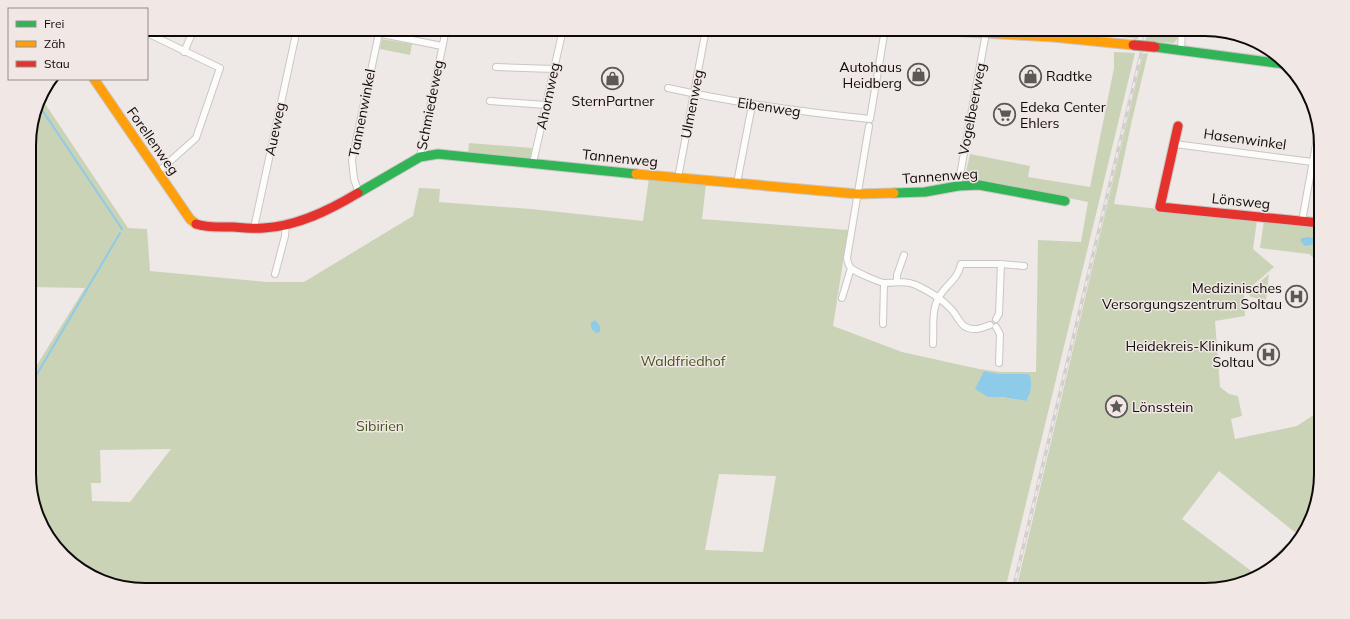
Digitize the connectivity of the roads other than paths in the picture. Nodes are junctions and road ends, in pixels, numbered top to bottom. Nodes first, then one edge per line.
1 (153, 36) edge
2 (191, 36) edge
3 (295, 36) edge
4 (378, 36) edge
5 (394, 36) edge
6 (444, 36) edge
7 (561, 36) edge
8 (705, 36) edge
9 (884, 36) edge
10 (985, 36) edge
11 (1036, 36) edge
12 (1182, 36) edge
13 (442, 46) junction
14 (1181, 50) junction
15 (184, 52) junction
16 (1275, 62) edge
17 (496, 67) dead end
18 (554, 68) junction
19 (95, 80) edge
20 (668, 88) dead end
21 (694, 94) junction
22 (490, 101) dead end
23 (546, 105) junction
24 (752, 105) junction
25 (869, 126) dead end
26 (1178, 126) dead end
27 (1175, 144) junction
28 (1314, 152) edge
29 (420, 157) junction
30 (1312, 162) junction
31 (533, 163) junction
32 (158, 172) junction
33 (678, 178) junction
34 (737, 183) junction
35 (958, 186) junction
36 (359, 193) junction
37 (857, 194) junction
38 (1065, 201) dead end
39 (190, 219) joint
40 (1302, 221) junction
41 (1314, 222) edge
42 (286, 224) junction
43 (254, 228) junction
44 (904, 255) dead end
45 (1001, 264) junction
46 (1024, 266) dead end
47 (851, 268) junction
48 (275, 274) dead end
49 (897, 282) junction
50 (884, 284) junction
51 (939, 297) junction
52 (842, 298) dead end
53 (883, 324) dead end
54 (993, 326) junction
55 (933, 344) dead end
56 (999, 363) dead end

1 - 15 street
2 - 15 street
3 - 43 street, Aueweg
4 - 36 street, Tannenwinkel
5 - 13 street
6 - 13 street, Schmiedeweg
7 - 18 street, Ahornweg
8 - 21 street, Ulmenweg
9 - 24 street, Eibenweg
10 - 35 street, Vogelbeerweg
11 - 14 street, bridge
12 - 14 street
13 - 29 street, Schmiedeweg
14 - 16 street
15 - 32 street
17 - 18 street
18 - 23 street, Ahornweg
19 - 32 street, Forellenweg
20 - 21 street, Eibenweg
21 - 24 street, Eibenweg
21 - 33 street, Ulmenweg
22 - 23 street
23 - 31 street, Ahornweg
24 - 34 street
25 - 37 street
26 - 27 street
27 - 30 street, Hasenwinkel
27 - 40 street, Lönsweg
28 - 30 street
29 - 31 street, Tannenweg
29 - 36 street, Tannenweg
30 - 40 street
31 - 33 street, Tannenweg
32 - 39 street, Forellenweg
33 - 34 street, Tannenweg
34 - 37 street, Tannenweg
35 - 37 street, Tannenweg
35 - 38 street, Tannenweg
36 - 42 street, Tannenweg
37 - 47 street
39 - 43 street, Tannenweg
40 - 41 street, Lönsweg
42 - 43 street, Tannenweg
42 - 48 street
44 - 49 street
45 - 46 street
45 - 51 street
45 - 54 street
47 - 50 street
47 - 52 street
49 - 50 street
49 - 51 street
50 - 53 street
51 - 54 street
51 - 55 street
54 - 56 street

